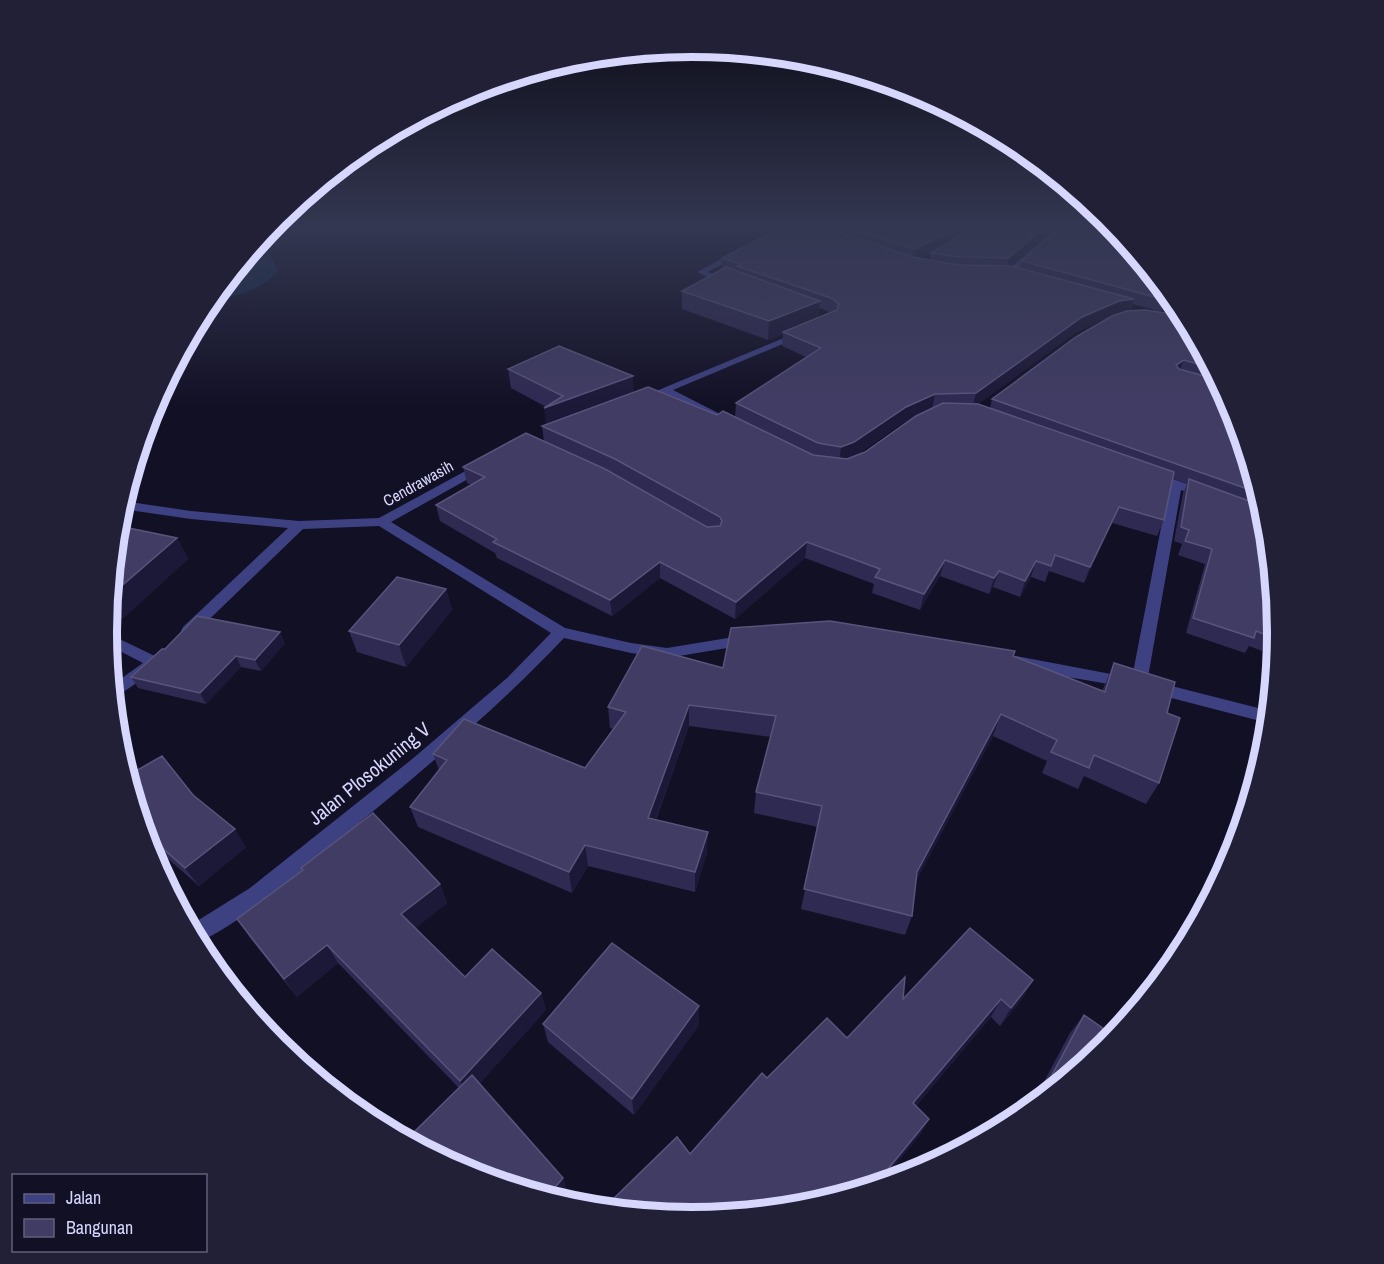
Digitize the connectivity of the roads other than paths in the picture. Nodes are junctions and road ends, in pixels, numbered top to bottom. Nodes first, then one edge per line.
1 (1169, 312) edge
2 (1139, 314) edge
3 (1162, 318) junction
4 (1175, 321) edge
5 (806, 333) edge
6 (664, 390) junction
7 (628, 404) edge
8 (727, 422) edge
9 (497, 458) edge
10 (1143, 472) edge
11 (1176, 484) junction
12 (1216, 499) edge
13 (131, 506) edge
14 (382, 522) junction
15 (298, 525) junction
16 (561, 632) junction
17 (180, 638) edge
18 (764, 639) edge
19 (117, 642) edge
20 (999, 659) edge
21 (1139, 683) junction
22 (120, 687) edge
23 (1261, 715) edge
24 (201, 930) edge

1 - 3 street
2 - 3 street
3 - 4 street
5 - 6 street
6 - 7 street
6 - 8 street
9 - 14 street, Cendrawasih
10 - 11 street
11 - 12 street
11 - 21 street
13 - 15 street
14 - 15 street
14 - 16 street
15 - 17 street
16 - 18 street
16 - 24 street, Jalan Plosokuning V
19 - 22 street
20 - 21 street
21 - 23 street

